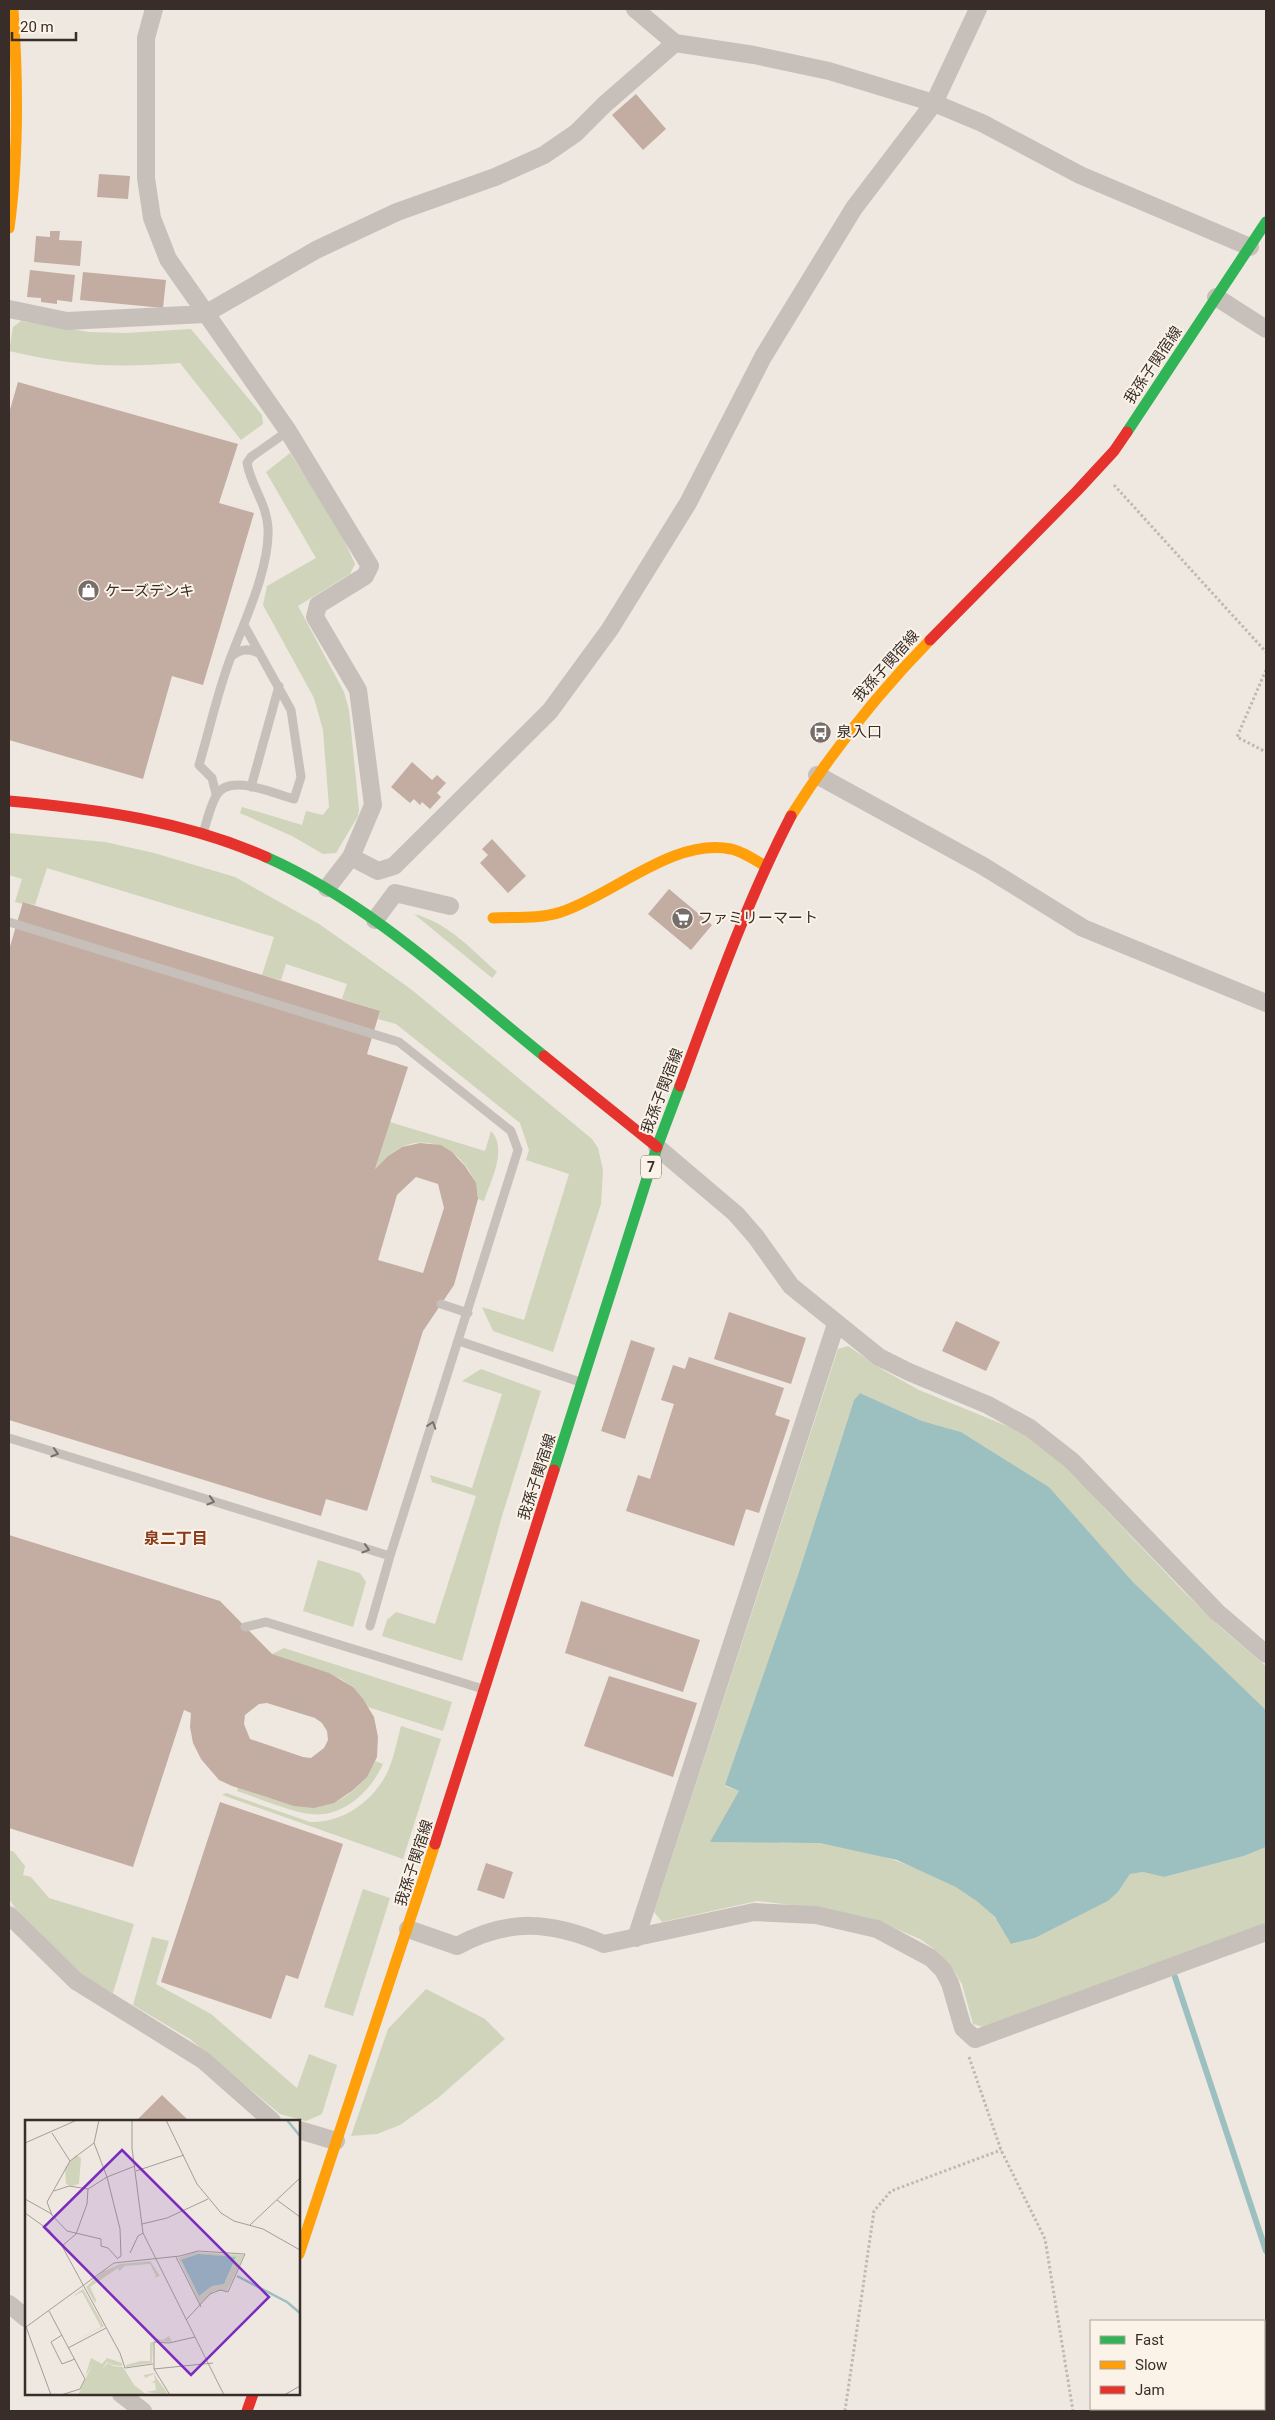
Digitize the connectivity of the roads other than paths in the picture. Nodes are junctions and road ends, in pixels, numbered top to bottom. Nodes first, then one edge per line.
1 (13, 9) edge
2 (154, 9) edge
3 (634, 9) edge
4 (978, 9) edge
5 (675, 43) junction
6 (934, 103) junction
7 (10, 213) edge
8 (1266, 222) edge
9 (9, 228) edge
10 (1250, 246) junction
11 (1216, 298) junction
12 (9, 308) edge
13 (205, 314) junction
14 (1266, 329) edge
15 (288, 431) junction
16 (244, 625) junction
17 (261, 655) junction
18 (232, 656) junction
19 (278, 686) junction
20 (817, 775) junction
21 (251, 787) junction
22 (216, 794) junction
23 (9, 800) edge
24 (203, 833) junction
25 (351, 857) junction
26 (765, 866) junction
27 (326, 888) junction
28 (450, 906) dead end
29 (493, 918) dead end
30 (375, 920) junction
31 (9, 922) edge
32 (1266, 1003) edge
33 (657, 1147) junction
34 (442, 1304) dead end
35 (468, 1313) junction
36 (836, 1324) junction
37 (459, 1342) junction
38 (583, 1383) junction
39 (9, 1438) edge
40 (390, 1556) junction
41 (370, 1626) dead end
42 (246, 1627) dead end
43 (1266, 1654) edge
44 (485, 1690) junction
45 (9, 1915) edge
46 (408, 1929) junction
47 (1266, 1932) edge
48 (636, 1938) junction
49 (271, 2120) edge
50 (300, 2130) edge
51 (336, 2141) junction
52 (300, 2251) edge
53 (9, 2304) edge
54 (25, 2317) edge
55 (122, 2395) edge
56 (253, 2395) edge
57 (143, 2411) edge
58 (247, 2411) edge

1 - 7 main road
2 - 13 street
3 - 5 street
4 - 6 street
5 - 6 street
5 - 13 street
6 - 10 street
6 - 25 street
7 - 9 main road
8 - 10 main road, 我孫子関宿線 / 7
10 - 11 main road, 我孫子関宿線 / 7
11 - 14 street
11 - 20 main road, 我孫子関宿線 / 7
12 - 13 street
13 - 15 street
15 - 16 lane
15 - 25 street
16 - 17 lane
16 - 18 lane
17 - 18 lane
17 - 19 lane
18 - 22 lane
19 - 21 lane
19 - 21 lane
20 - 26 main road, 我孫子関宿線 / 7
20 - 32 street
21 - 22 lane
22 - 24 lane
23 - 24 main road
24 - 27 main road
25 - 27 street
26 - 29 main road
26 - 33 main road, 我孫子関宿線 / 7
27 - 30 main road
28 - 30 street
30 - 33 main road
31 - 35 lane
33 - 36 street
33 - 38 main road, 我孫子関宿線 / 7
34 - 35 lane
35 - 37 lane
36 - 43 street
36 - 48 street
37 - 38 lane
40 -> 37 lane
38 - 44 main road, 我孫子関宿線 / 7
39 -> 40 lane
40 - 41 lane
42 - 44 lane
44 - 46 main road, 我孫子関宿線 / 7
45 - 49 street
46 - 48 street
46 - 51 main road, 我孫子関宿線 / 7
47 - 48 street
50 - 51 street
51 - 52 main road, 我孫子関宿線 / 7
53 - 54 street
55 - 57 street
56 - 58 main road

